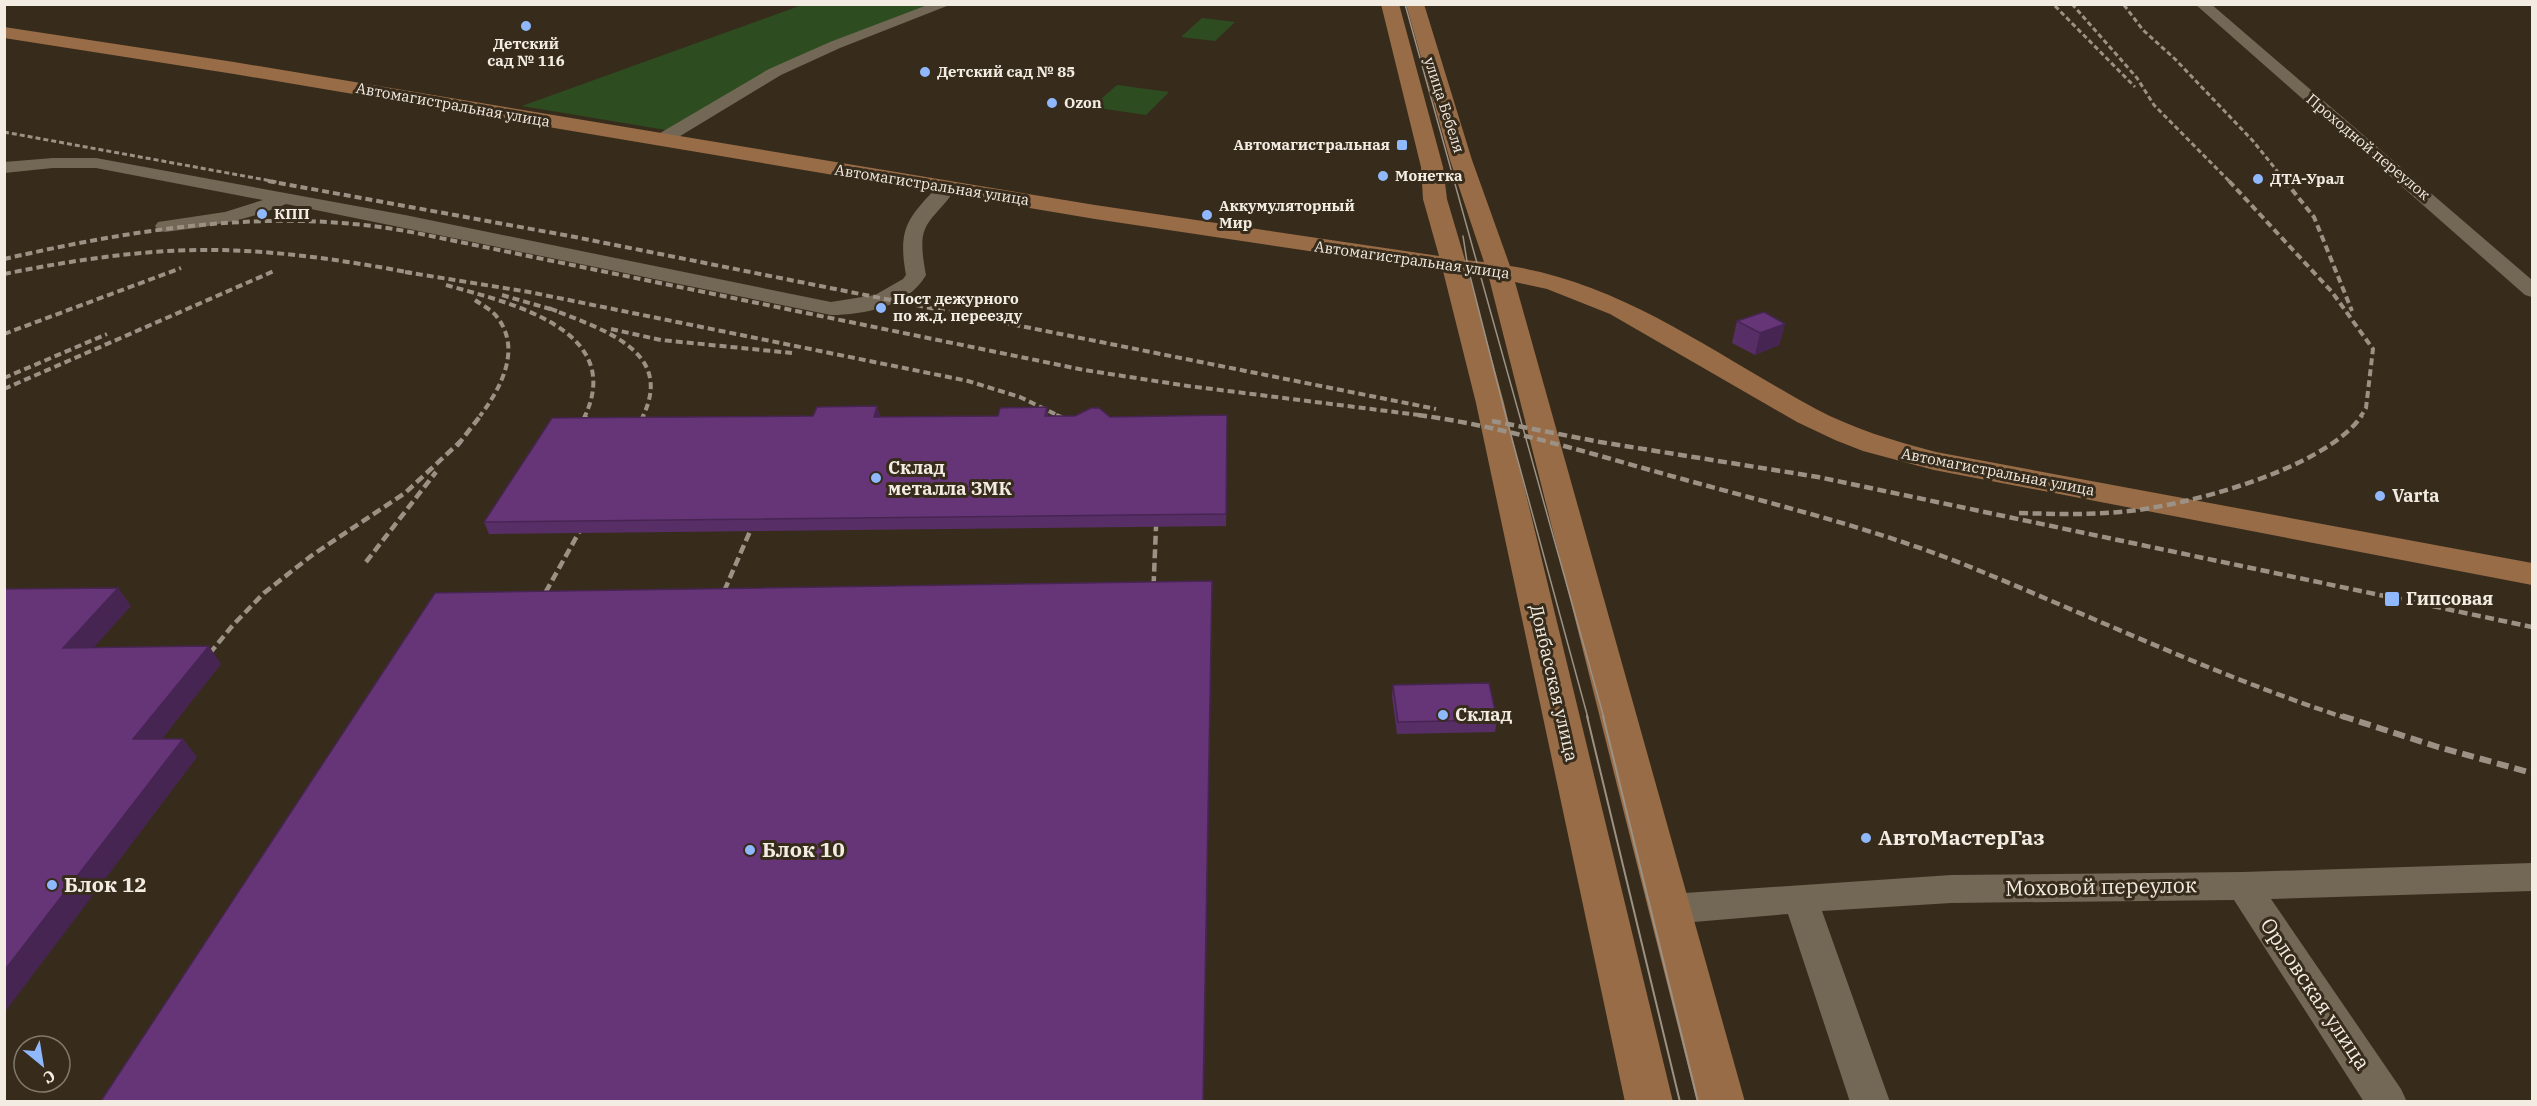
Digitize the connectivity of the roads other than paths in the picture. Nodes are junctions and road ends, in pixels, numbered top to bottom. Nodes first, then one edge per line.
1 (945, 4) edge
2 (1390, 4) edge
3 (1414, 4) edge
4 (2202, 4) edge
5 (4, 32) edge
6 (661, 140) junction
7 (4, 168) edge
8 (948, 187) junction
9 (282, 199) junction
10 (165, 226) dead end
11 (1453, 266) junction
12 (1500, 272) junction
13 (2532, 291) edge
14 (2532, 574) edge
15 (2532, 877) edge
16 (2243, 886) junction
17 (1800, 898) junction
18 (1670, 909) junction
19 (1649, 1101) edge
20 (1721, 1101) edge
21 (1870, 1101) edge
22 (2387, 1101) edge

1 - 6 street
2 - 11 main road, улица Бебеля
3 - 12 main road, улица Бебеля
4 - 13 street, Проходной переулок
5 - 6 main road, Автомагистральная улица
6 - 8 main road, Автомагистральная улица
7 - 9 street
8 - 9 street
8 - 11 main road, Автомагистральная улица
9 - 10 street
11 - 12 main road, Автомагистральная улица
11 - 19 main road, Донбасская улица
12 - 14 main road, Автомагистральная улица
12 - 18 main road
15 - 16 street, Моховой переулок
16 - 17 street, Моховой переулок
16 - 22 street, Орловская улица
17 - 18 street, Моховой переулок
17 - 21 street
18 - 20 main road

